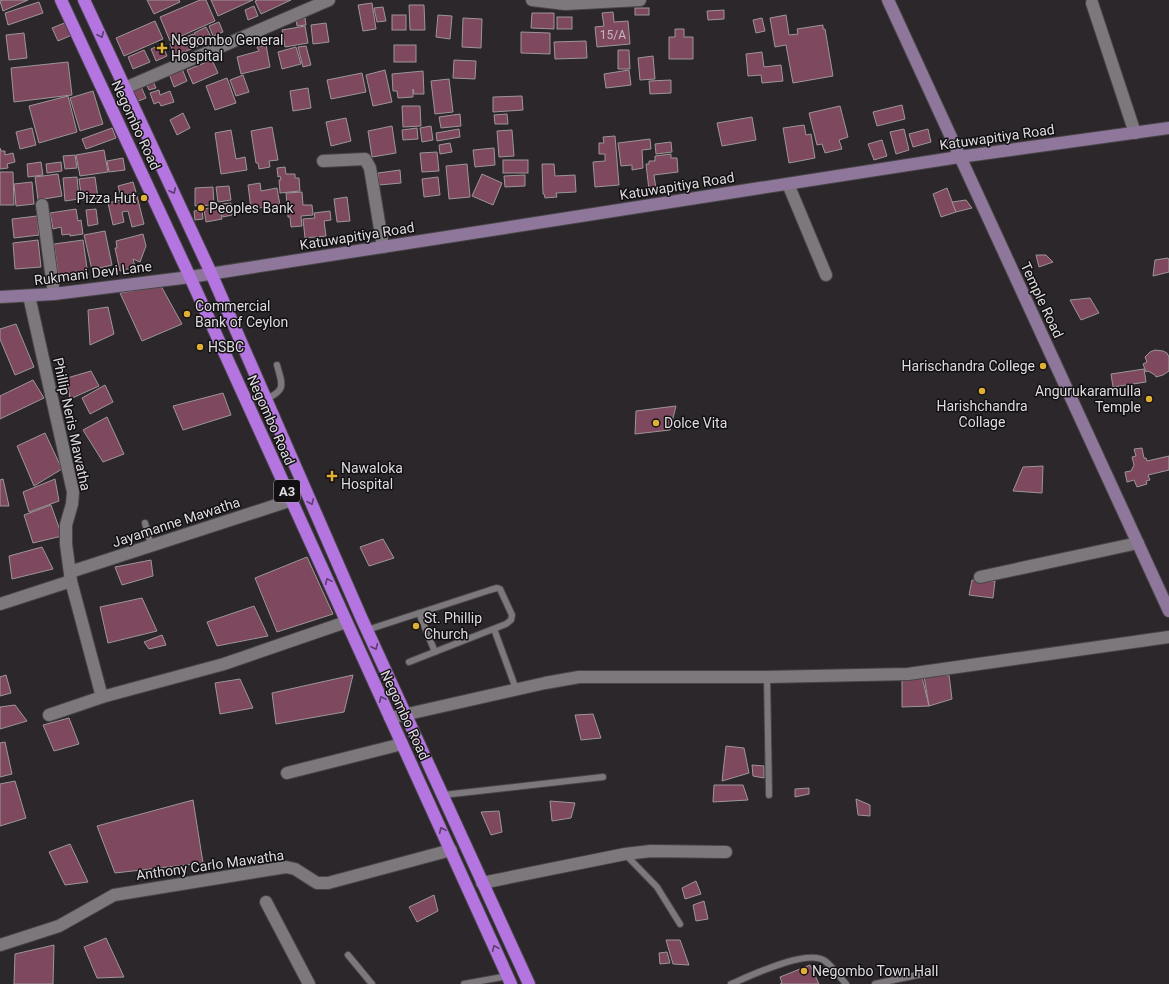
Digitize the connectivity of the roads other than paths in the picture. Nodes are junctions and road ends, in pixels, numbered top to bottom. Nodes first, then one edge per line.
1 (61, 0) edge
2 (84, 0) edge
3 (329, 0) edge
4 (532, 0) edge
5 (640, 0) edge
6 (888, 0) edge
7 (1092, 3) dead end
8 (125, 88) junction
9 (1169, 128) edge
10 (1135, 133) junction
11 (959, 157) junction
12 (323, 161) dead end
13 (788, 184) junction
14 (42, 205) dead end
15 (383, 247) junction
16 (211, 273) junction
17 (826, 275) dead end
18 (190, 277) junction
19 (54, 294) junction
20 (29, 296) junction
21 (0, 297) edge
22 (277, 365) dead end
23 (266, 399) junction
24 (292, 500) junction
25 (145, 523) dead end
26 (1138, 543) junction
27 (151, 545) junction
28 (71, 576) junction
29 (980, 577) dead end
30 (0, 604) edge
31 (1169, 611) edge
32 (419, 613) junction
33 (346, 622) junction
34 (494, 629) junction
35 (367, 630) junction
36 (1169, 637) edge
37 (434, 652) junction
38 (409, 662) dead end
39 (767, 677) junction
40 (516, 689) junction
41 (102, 698) junction
42 (406, 714) junction
43 (49, 715) dead end
44 (390, 718) junction
45 (402, 744) junction
46 (287, 773) dead end
47 (603, 778) dead end
48 (443, 795) junction
49 (769, 795) dead end
50 (450, 850) junction
51 (726, 852) dead end
52 (625, 854) junction
53 (482, 883) junction
54 (266, 902) dead end
55 (680, 924) dead end
56 (0, 945) edge
57 (348, 955) dead end
58 (927, 973) dead end
59 (509, 980) edge
60 (309, 984) edge
61 (372, 984) edge
62 (464, 984) edge
63 (530, 984) edge
64 (731, 984) edge
65 (846, 984) edge
66 (875, 984) edge

1 - 18 highway, Negombo Road / A3
2 -> 8 highway, Negombo Road / A3
3 - 8 street
4 - 5 street
6 - 11 street, Temple Road
7 - 10 street
8 -> 16 highway, Negombo Road / A3
9 - 10 street, Katuwapitiya Road
10 - 11 street, Katuwapitiya Road
11 - 13 street, Katuwapitiya Road
11 - 26 street, Temple Road
12 - 15 street
13 - 15 street, Katuwapitiya Road
13 - 17 street
14 - 19 street
15 - 16 street, Katuwapitiya Road
16 - 18 street, Katuwapitiya Road
16 - 23 highway, Negombo Road / A3
18 - 19 street, Rukmani Devi Lane
18 - 24 highway, Negombo Road / A3
19 - 20 street, Rukmani Devi Lane
20 - 21 street, Rukmani Devi Lane
20 - 28 street, Phillip Neris Mawatha
22 - 23 lane
23 -> 35 highway, Negombo Road / A3
24 - 27 street, Jayamanne Mawatha
33 -> 24 highway, Negombo Road / A3
25 - 27 lane
26 - 29 street
26 - 31 street, Temple Road
27 - 28 street, Jayamanne Mawatha
28 - 30 street, Jayamanne Mawatha
28 - 41 street, Phillip Neris Mawatha
32 - 34 lane
32 - 35 lane
32 - 37 lane
33 - 41 street
44 -> 33 highway, Negombo Road / A3
34 - 37 lane
34 - 40 lane
35 -> 42 highway, Negombo Road / A3
36 - 39 street
37 - 38 lane
39 - 40 street
39 - 49 lane
40 - 42 street
41 - 43 street
42 - 44 street
42 - 48 highway, Negombo Road / A3
44 - 45 highway, Negombo Road / A3
45 - 46 street
50 -> 45 highway, Negombo Road / A3
47 - 48 lane
48 - 53 highway, Negombo Road / A3
50 - 56 street, Anthony Carlo Mawatha
59 -> 50 highway, Negombo Road / A3
51 - 52 street
52 - 53 street
52 - 55 lane
53 - 63 highway, Negombo Road / A3
54 - 60 street
57 - 61 lane
58 - 66 lane
59 - 62 lane
64 - 65 lane

